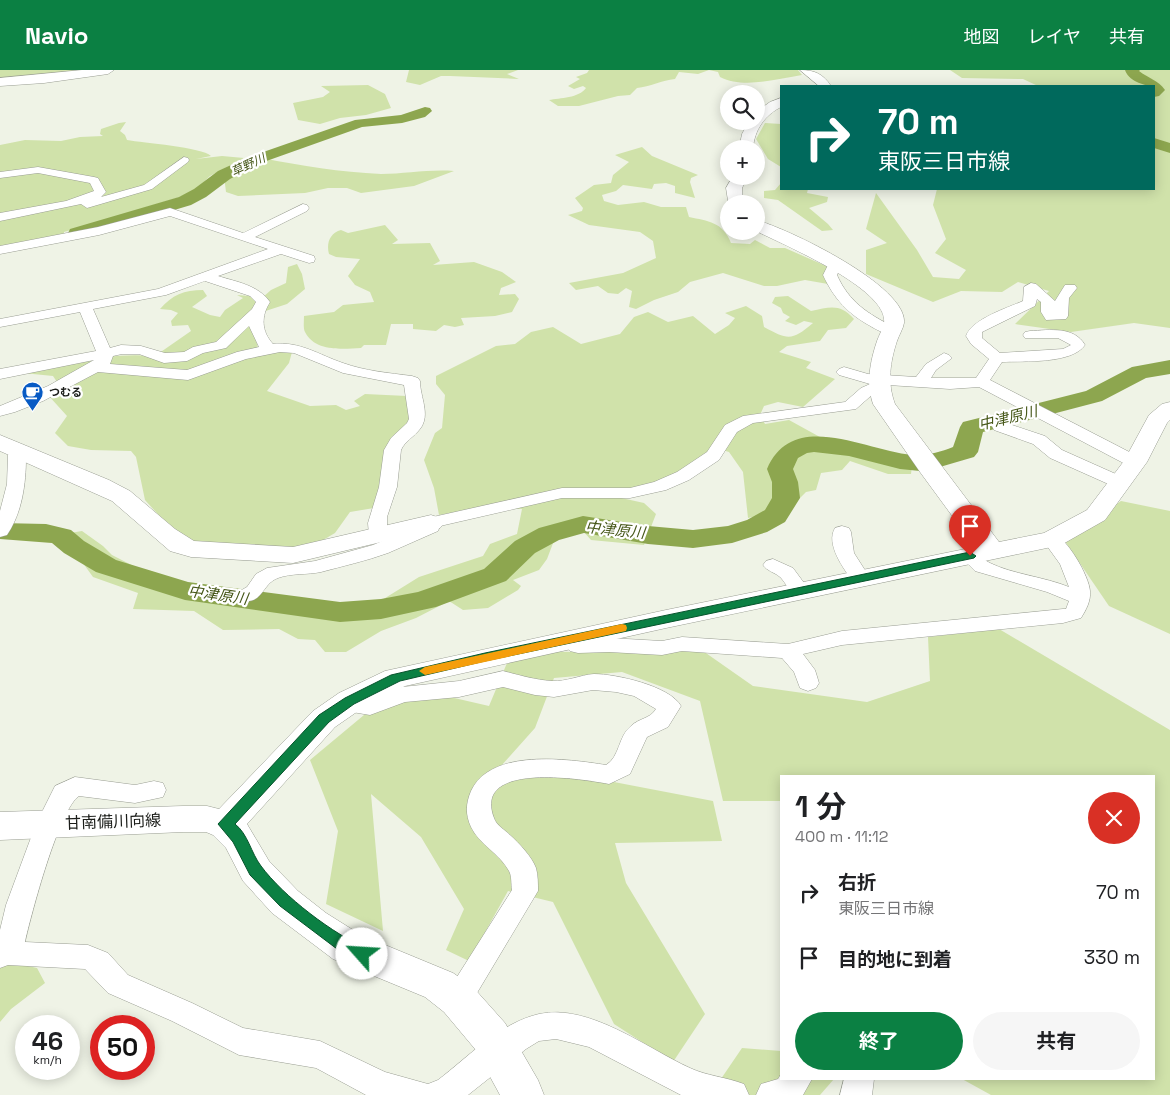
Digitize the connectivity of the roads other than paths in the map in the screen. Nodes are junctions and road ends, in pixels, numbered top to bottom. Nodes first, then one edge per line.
1 (108, 70) edge
2 (806, 70) edge
3 (0, 82) edge
4 (824, 85) edge
5 (780, 103) edge
6 (746, 140) edge
7 (184, 160) dead end
8 (0, 175) edge
9 (303, 208) dead end
10 (0, 217) edge
11 (0, 222) edge
12 (765, 229) edge
13 (244, 237) junction
14 (0, 250) edge
15 (279, 250) junction
16 (309, 259) dead end
17 (835, 264) junction
18 (204, 276) junction
19 (1070, 288) dead end
20 (85, 307) junction
21 (256, 312) junction
22 (0, 323) edge
23 (889, 330) junction
24 (1030, 335) dead end
25 (269, 349) junction
26 (944, 358) dead end
27 (997, 358) junction
28 (101, 360) junction
29 (844, 372) dead end
30 (0, 374) edge
31 (879, 382) junction
32 (981, 382) junction
33 (920, 383) junction
34 (1170, 409) edge
35 (0, 411) edge
36 (1000, 426) dead end
37 (11, 447) edge
38 (1043, 456) dead end
39 (1070, 460) junction
40 (1128, 473) junction
41 (431, 523) junction
42 (3, 526) edge
43 (842, 532) dead end
44 (378, 535) junction
45 (1052, 539) junction
46 (981, 553) junction
47 (774, 565) dead end
48 (860, 578) junction
49 (800, 591) junction
50 (245, 596) dead end
51 (1079, 598) junction
52 (571, 639) junction
53 (788, 651) junction
54 (808, 683) dead end
55 (350, 701) junction
56 (154, 790) dead end
57 (49, 824) junction
58 (225, 824) junction
59 (0, 826) edge
60 (4, 954) edge
61 (458, 999) junction
62 (500, 1051) junction
63 (796, 1080) edge
64 (859, 1080) edge
65 (417, 1095) edge
66 (439, 1095) edge
67 (523, 1095) edge
68 (732, 1095) edge
69 (772, 1095) edge
70 (856, 1095) edge

1 - 3 street
2 - 4 street
5 - 6 street
7 - 11 street
8 - 10 street
9 - 13 street
12 - 17 street
13 - 14 street
13 - 15 street
15 - 16 street
15 - 18 street
17 - 23 street
17 - 23 street
18 - 20 street
18 - 21 street
19 - 27 street
20 - 22 street
20 - 28 street
21 - 25 street
21 - 28 street
23 - 31 street
24 - 27 street
25 - 28 street
25 - 44 street
26 - 33 street
27 - 32 street
28 - 30 street
28 - 35 street
29 - 31 street
31 - 33 street
31 - 41 street
31 - 46 street
32 - 33 street
32 - 40 street
34 - 40 street
36 - 39 street
37 - 42 street
37 - 44 street
38 - 39 street
39 - 40 street
40 - 45 street
41 - 44 street
41 - 50 street
43 - 48 street
45 - 46 street
45 - 51 street
46 - 48 street
46 - 51 street
47 - 49 street
48 - 49 street
49 - 52 street
51 - 53 street
52 - 53 street
52 - 55 street
53 - 54 street
55 - 58 street
55 - 61 street
56 - 57 street
57 - 58 street, 甘南備川向線
57 - 59 street, 甘南備川向線
57 - 60 street
58 - 61 street
60 - 65 street
61 - 62 street
62 - 66 street
62 - 67 street
62 - 68 street
63 - 69 street
64 - 70 street

